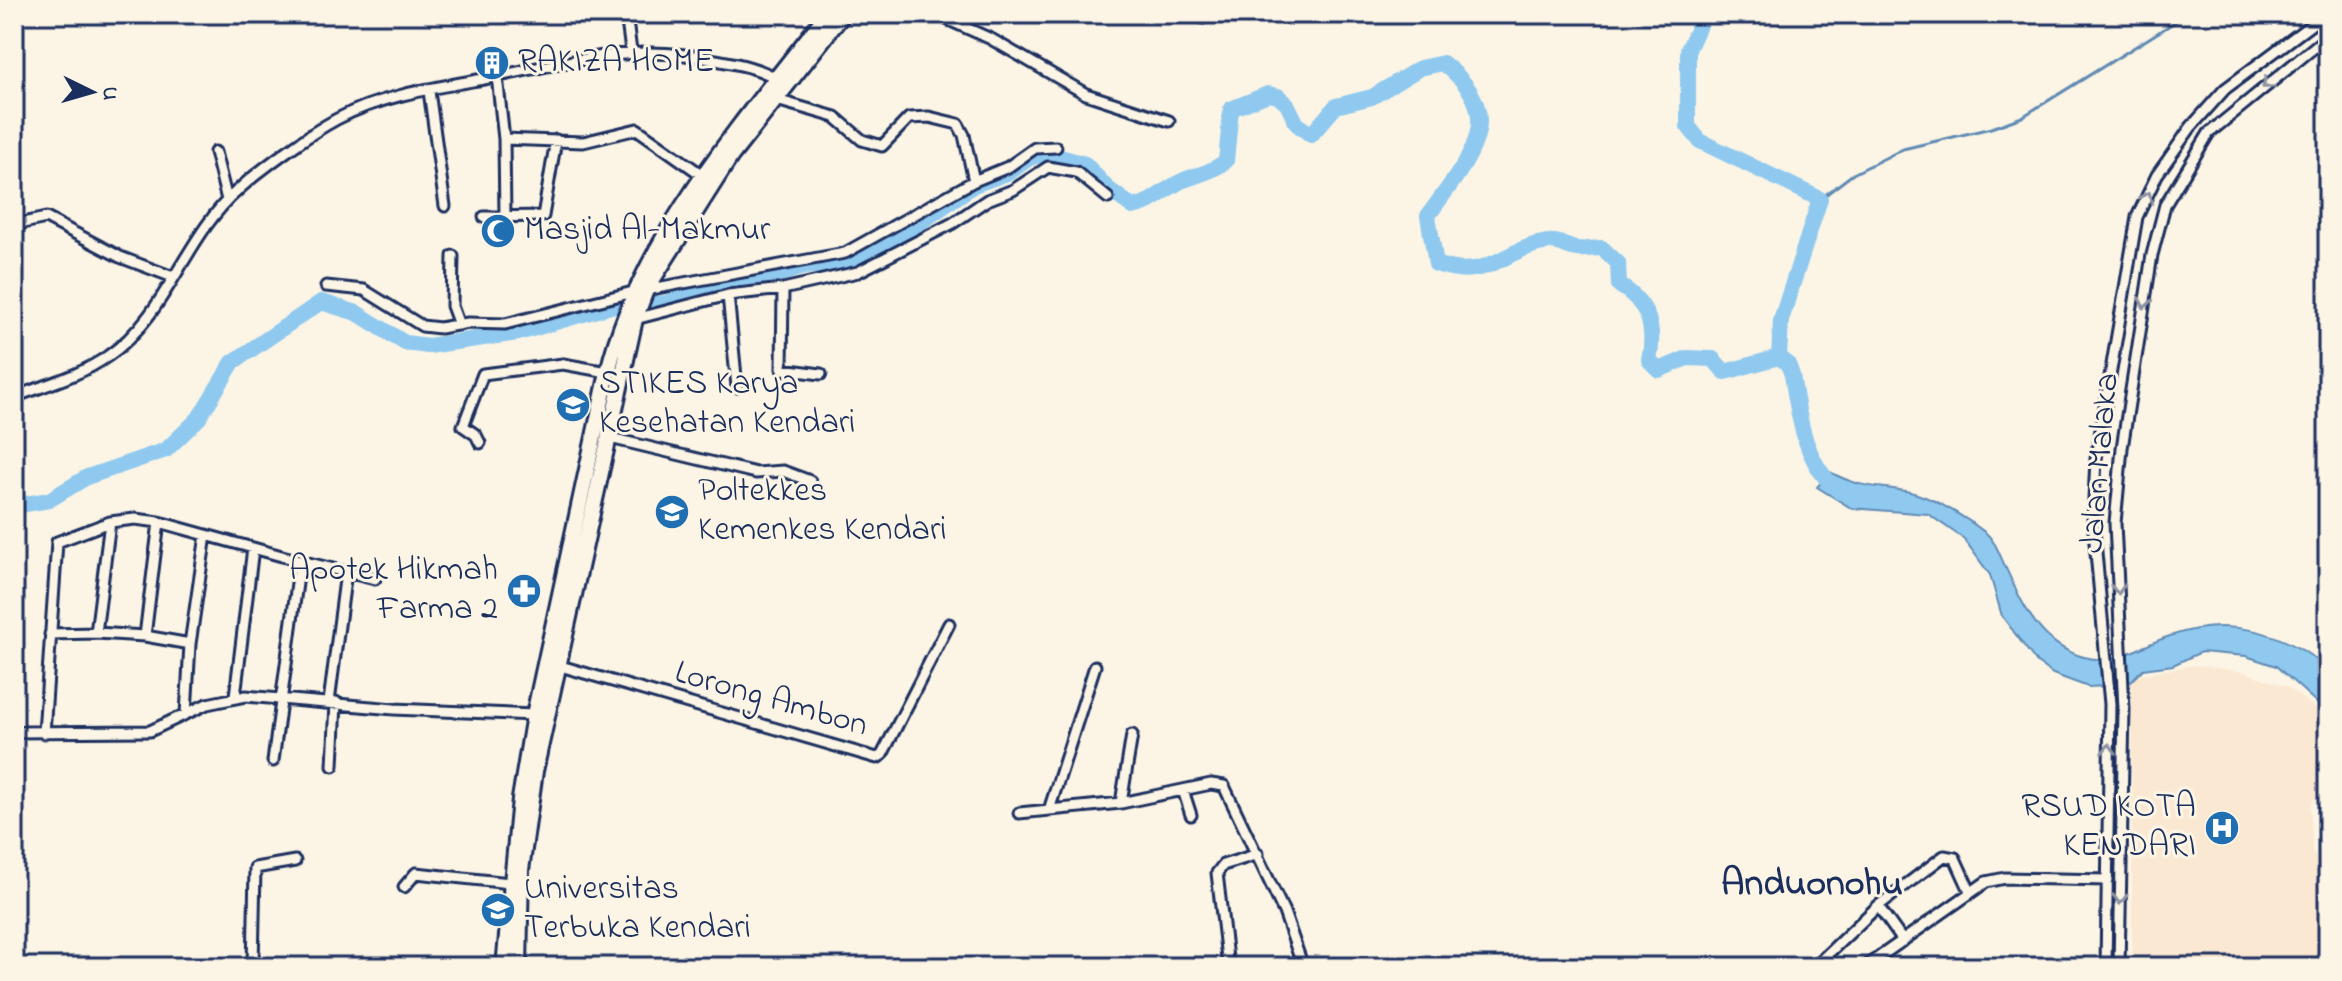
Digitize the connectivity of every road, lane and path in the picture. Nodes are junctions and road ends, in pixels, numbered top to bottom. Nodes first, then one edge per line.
1 (626, 14) edge
2 (827, 14) edge
3 (843, 14) edge
4 (935, 14) edge
5 (2319, 16) edge
6 (2328, 29) edge
7 (2328, 36) edge
8 (631, 51) junction
9 (497, 76) junction
10 (781, 80) junction
11 (429, 91) junction
12 (773, 99) junction
13 (1169, 121) dead end
14 (504, 139) junction
15 (556, 140) junction
16 (1056, 147) dead end
17 (215, 152) dead end
18 (705, 177) junction
19 (974, 181) junction
20 (1108, 198) dead end
21 (227, 200) junction
22 (445, 206) dead end
23 (484, 217) dead end
24 (505, 217) junction
25 (14, 225) edge
26 (453, 256) dead end
27 (655, 264) junction
28 (173, 277) junction
29 (326, 286) dead end
30 (783, 289) junction
31 (639, 294) junction
32 (728, 295) junction
33 (629, 317) junction
34 (459, 325) junction
35 (608, 372) junction
36 (821, 374) dead end
37 (737, 387) dead end
38 (14, 397) edge
39 (606, 437) junction
40 (480, 443) dead end
41 (810, 481) dead end
42 (586, 502) junction
43 (110, 522) junction
44 (159, 522) junction
45 (206, 535) junction
46 (253, 548) junction
47 (300, 561) junction
48 (346, 572) junction
49 (375, 579) dead end
50 (949, 624) dead end
51 (96, 633) junction
52 (50, 634) junction
53 (145, 636) junction
54 (190, 644) junction
55 (557, 665) junction
56 (1095, 666) dead end
57 (235, 696) junction
58 (282, 698) junction
59 (333, 702) junction
60 (186, 714) junction
61 (534, 715) junction
62 (14, 732) edge
63 (44, 733) junction
64 (1132, 735) dead end
65 (273, 761) dead end
66 (333, 766) dead end
67 (1183, 790) junction
68 (525, 799) junction
69 (1121, 803) junction
70 (1050, 807) junction
71 (1019, 813) dead end
72 (1191, 815) dead end
73 (2108, 831) junction
74 (2121, 831) junction
75 (1258, 854) junction
76 (295, 861) dead end
77 (2108, 880) junction
78 (510, 883) junction
79 (404, 887) dead end
80 (1970, 891) junction
81 (1878, 906) junction
82 (1903, 941) junction
83 (253, 967) edge
84 (504, 967) edge
85 (519, 967) edge
86 (1228, 967) edge
87 (1303, 967) edge
88 (1814, 967) edge
89 (1865, 967) edge
90 (2106, 967) edge
91 (2119, 967) edge

1 - 8 street
2 - 10 highway
3 - 10 highway
4 - 13 street
5 - 6 street
73 -> 5 street, Jalan Malaka
7 -> 74 street, Jalan Malaka
8 - 9 street
8 - 10 street
9 - 11 street
9 - 14 street
10 - 12 highway
10 - 18 highway
11 - 21 street
11 - 22 street
12 - 19 street
12 - 27 highway
14 - 15 street
14 - 24 street
15 - 18 street
15 - 24 street
16 - 19 street
17 - 21 street
18 - 27 highway
19 - 31 street
20 - 30 street
21 - 28 street
23 - 24 street
25 - 28 street
26 - 34 street
27 - 31 highway
28 - 38 street
29 - 34 street
30 - 32 street
30 - 36 street
31 - 33 highway
31 - 34 street
32 - 33 street
32 - 37 street
33 - 35 highway
33 - 39 highway
35 - 40 street
35 - 42 highway
39 - 41 street
39 - 42 highway
42 - 55 highway
42 - 61 highway
43 - 44 street
43 - 51 street
43 - 52 street
44 - 45 street
44 - 53 street
45 - 46 street
45 - 54 street
46 - 47 street
46 - 57 street
47 - 48 street
47 - 58 street
48 - 49 street
48 - 59 street
50 - 55 street, Lorong Ambon
51 - 52 street
51 - 53 street
52 - 63 street
53 - 54 street
54 - 60 street
55 - 68 highway
56 - 70 street
57 - 58 street
57 - 60 street
58 - 59 street
58 - 65 street
59 - 61 street
59 - 66 street
60 - 63 street
61 - 68 highway
62 - 63 street
64 - 69 street
67 - 69 street
67 - 72 street
67 - 75 street
68 - 78 highway
68 - 85 highway
69 - 70 street
70 - 71 street
73 - 74 street
73 - 77 street, Jalan Malaka
74 -> 91 street, Jalan Malaka
75 - 86 street
75 - 87 street
76 - 83 street
77 - 80 street
77 - 90 street, Jalan Malaka
78 - 79 street
78 - 84 highway
80 - 81 street
80 - 82 street
81 - 82 street
81 - 88 street
82 - 89 street

